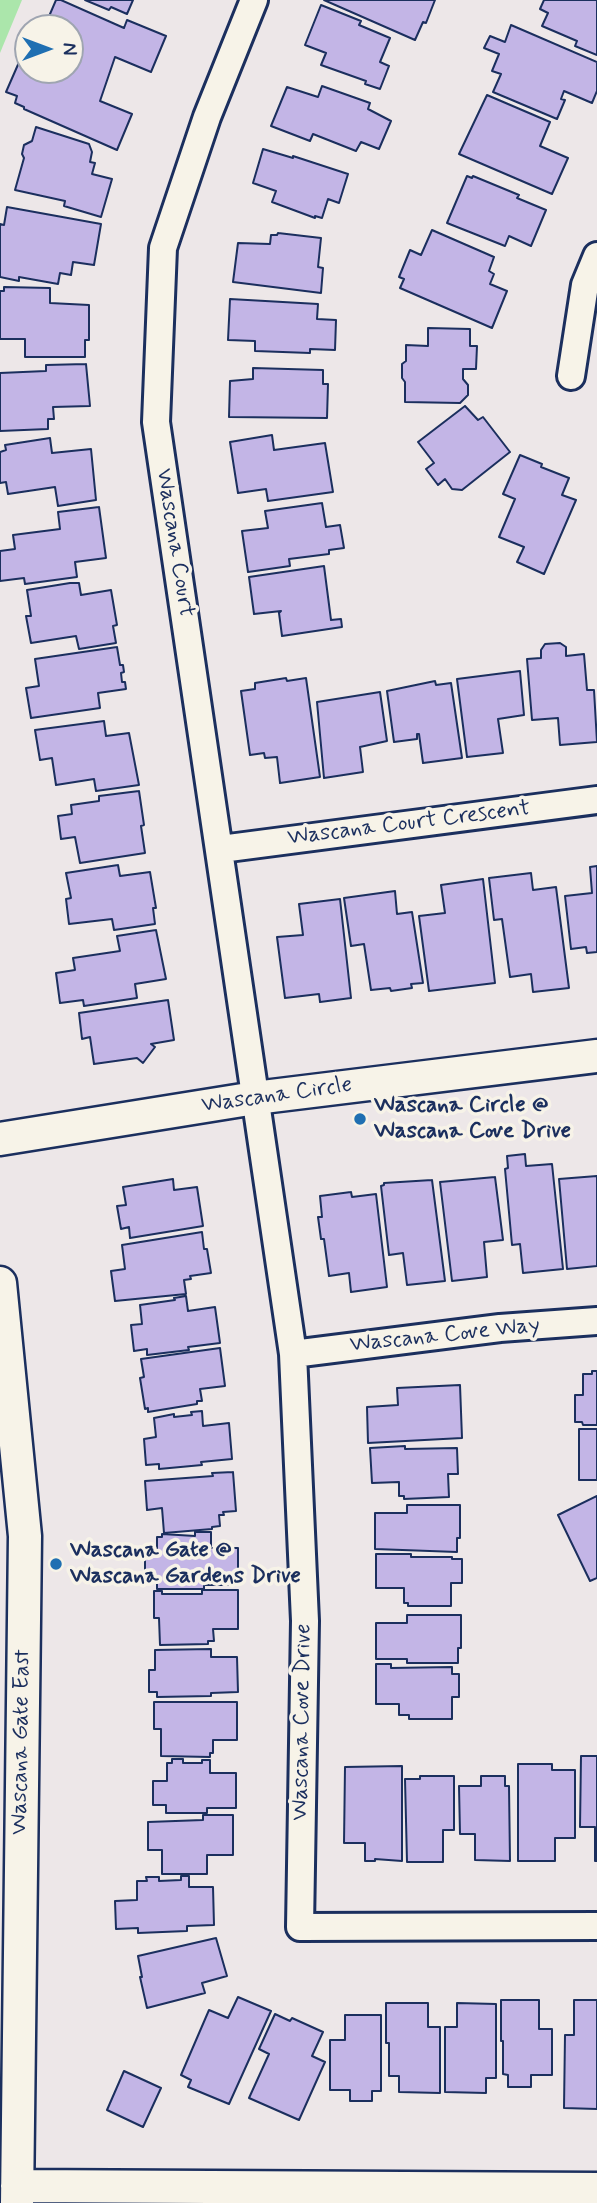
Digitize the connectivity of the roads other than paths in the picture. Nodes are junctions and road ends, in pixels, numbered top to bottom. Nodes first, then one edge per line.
1 (254, 0) edge
2 (597, 256) edge
3 (571, 376) dead end
4 (597, 800) edge
5 (221, 849) junction
6 (597, 1056) edge
7 (255, 1098) junction
8 (0, 1139) edge
9 (0, 1283) edge
10 (597, 1321) edge
11 (293, 1354) junction
12 (597, 1926) edge
13 (10, 1933) edge
14 (597, 2189) edge
15 (17, 2195) edge

1 - 5 street, Wascana Court
2 - 3 street
4 - 5 street, Wascana Court Crescent
5 - 7 street, Wascana Court
6 - 7 street, Wascana Circle
7 - 8 street, Wascana Circle
7 - 11 street, Wascana Cove Drive
9 - 13 street, Wascana Gate East
10 - 11 street, Wascana Cove Way
11 - 12 street, Wascana Cove Drive
13 - 15 street, Wascana Gate East
14 - 15 street

